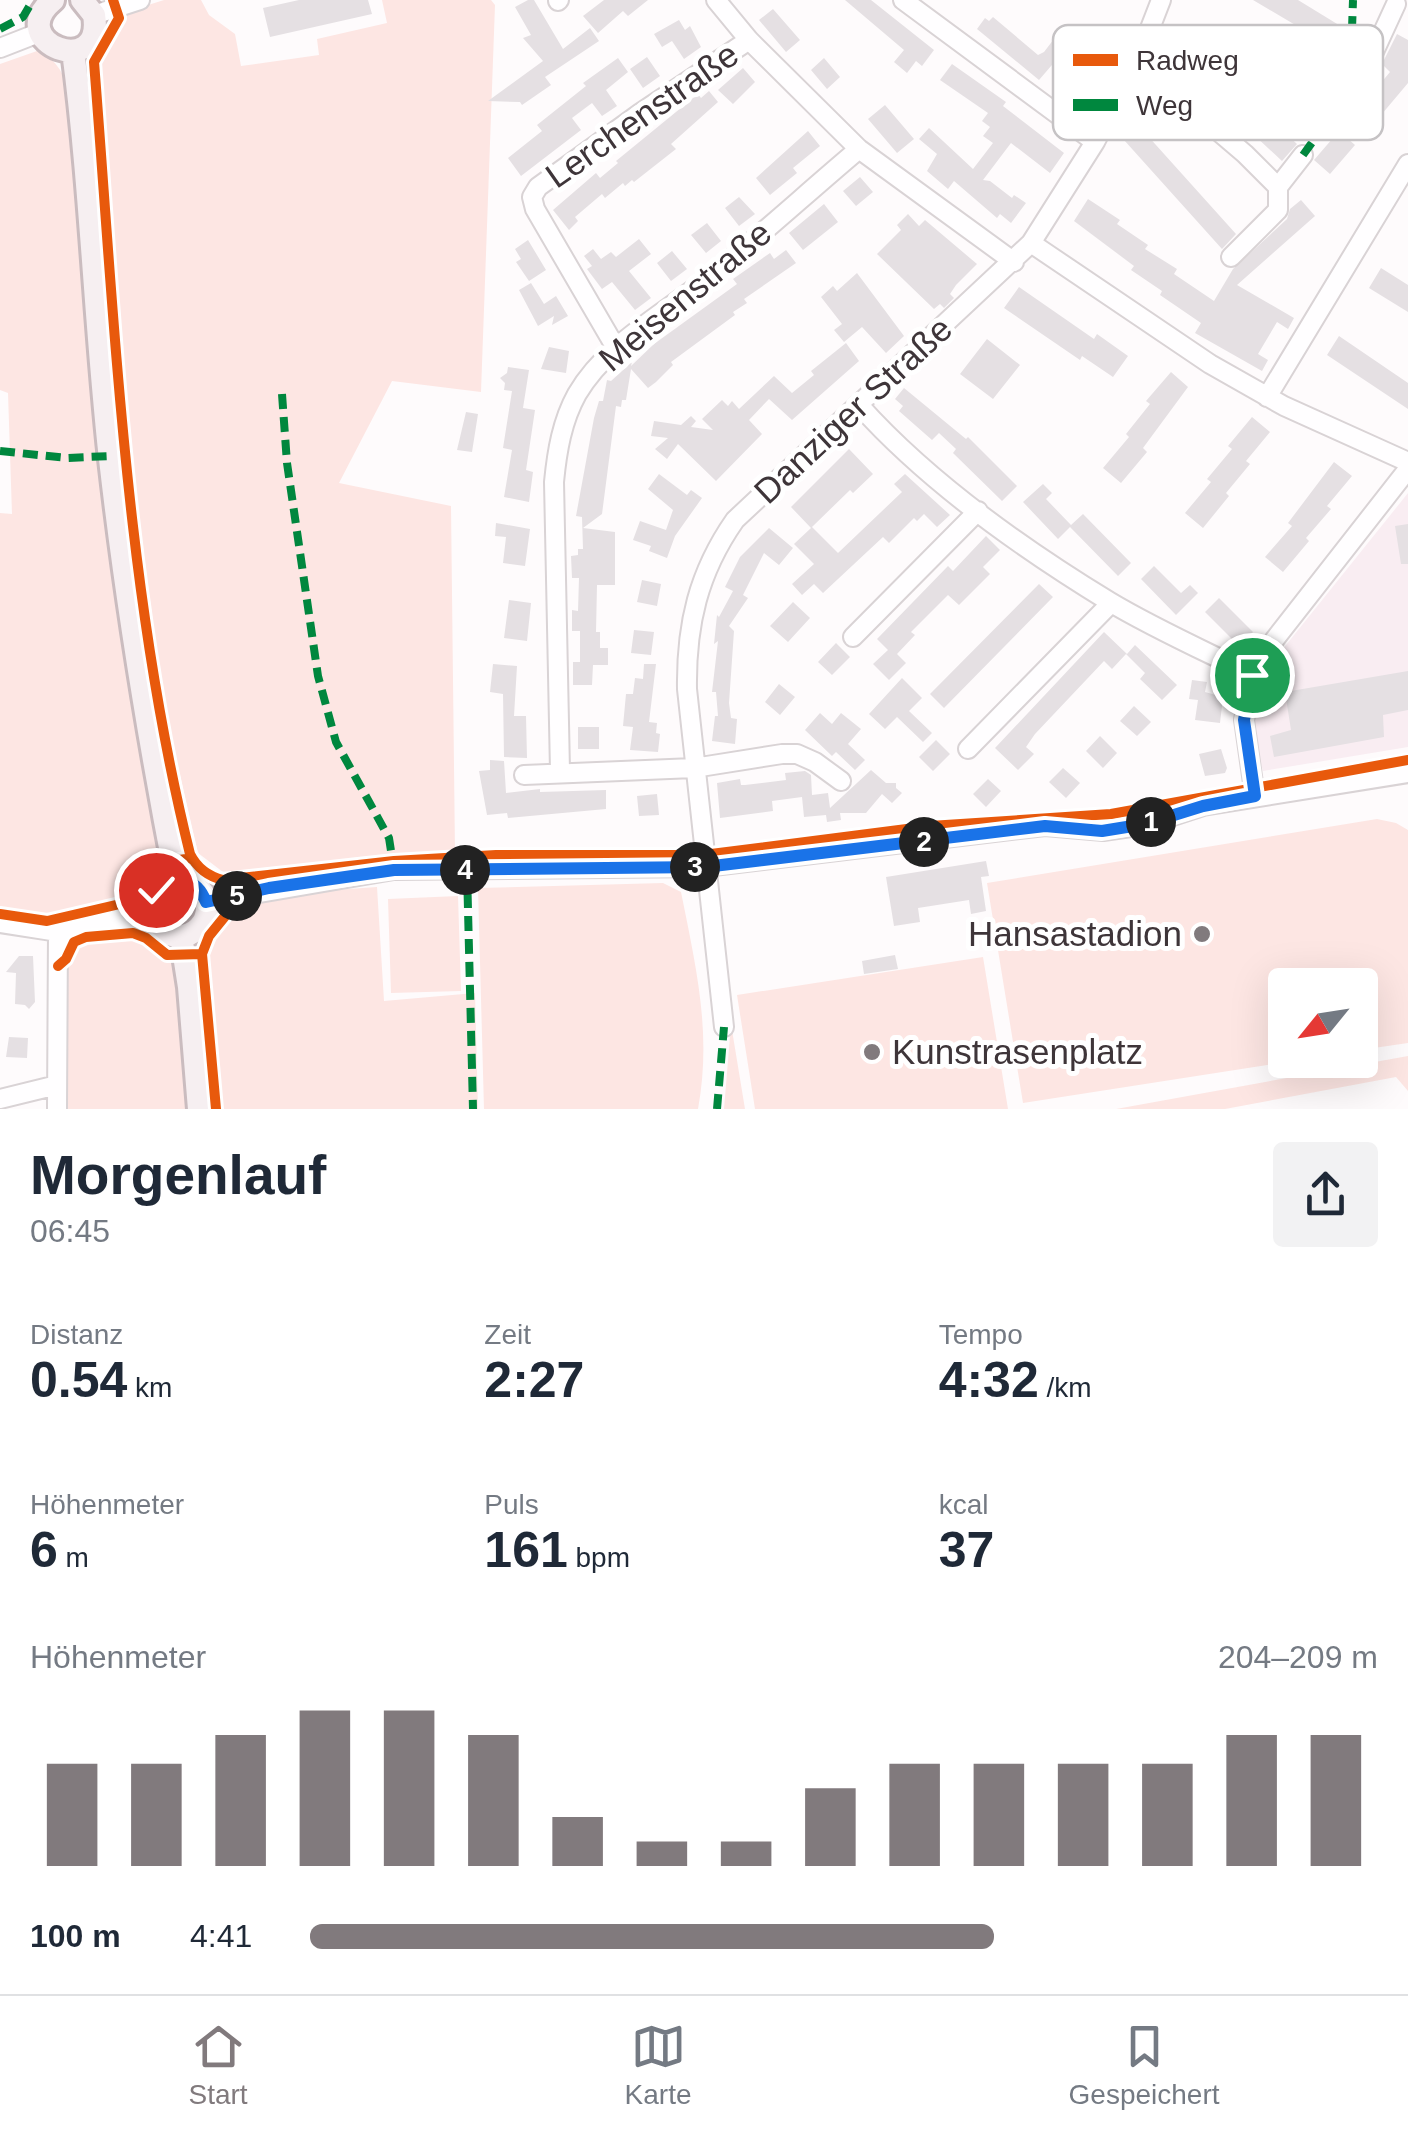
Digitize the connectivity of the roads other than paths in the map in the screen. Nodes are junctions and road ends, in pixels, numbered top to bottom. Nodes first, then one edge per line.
1 (53, 0) edge
2 (140, 0) edge
3 (716, 0) edge
4 (903, 0) edge
5 (1161, 0) edge
6 (1398, 5) edge
7 (88, 8) edge
8 (1151, 25) edge
9 (41, 32) junction
10 (1383, 34) edge
11 (750, 40) junction
12 (0, 48) edge
13 (73, 51) junction
14 (1053, 111) edge
15 (1092, 140) edge
16 (1229, 140) edge
17 (1095, 142) joint
18 (859, 150) junction
19 (1303, 154) dead end
20 (1408, 164) edge
21 (1278, 187) junction
22 (1031, 243) junction
23 (1230, 257) dead end
24 (1014, 262) junction
25 (616, 348) junction
26 (1267, 397) junction
27 (859, 404) junction
28 (1408, 466) edge
29 (978, 511) junction
30 (1111, 603) junction
31 (854, 637) dead end
32 (1252, 675) junction
33 (968, 750) dead end
34 (694, 768) junction
35 (560, 771) junction
36 (1408, 773) edge
37 (524, 776) dead end
38 (841, 781) dead end
39 (1255, 796) junction
40 (705, 867) junction
41 (176, 880) junction
42 (206, 902) junction
43 (151, 912) junction
44 (0, 923) edge
45 (58, 932) junction
46 (181, 936) junction
47 (724, 1027) dead end
48 (58, 1085) junction
49 (0, 1098) edge
50 (57, 1109) edge
51 (199, 1109) edge

1 - 9 main road
2 - 7 street
3 - 11 street
4 - 14 street
5 - 8 street, Danziger Straße
6 - 10 street
7 - 13 main road
9 - 12 street
9 - 13 main road
11 - 18 street
11 - 25 street, Lerchenstraße
13 - 41 main road
15 - 17 street
16 - 21 street
17 - 22 street, Danziger Straße
18 - 24 street
18 - 25 street, Meisenstraße
19 - 21 street
20 - 26 street
21 - 23 street
22 - 24 street, Danziger Straße
22 - 26 street
24 - 27 street, Danziger Straße
25 - 35 street, Meisenstraße
26 - 28 street
27 - 29 street
27 - 34 street, Danziger Straße
28 - 32 street
29 - 30 street
29 - 31 street
30 - 32 street
30 - 33 street
32 - 39 street
34 - 35 street
34 - 38 street
34 - 40 street, Danziger Straße
35 - 37 street
36 - 39 street
39 - 40 street
40 - 42 street
40 - 47 street, Danziger Straße
41 - 42 main road
41 - 43 main road
42 - 46 main road
43 - 45 street
43 - 46 main road
44 - 45 street
45 - 48 street
46 - 51 main road
48 - 49 street
48 - 50 street

